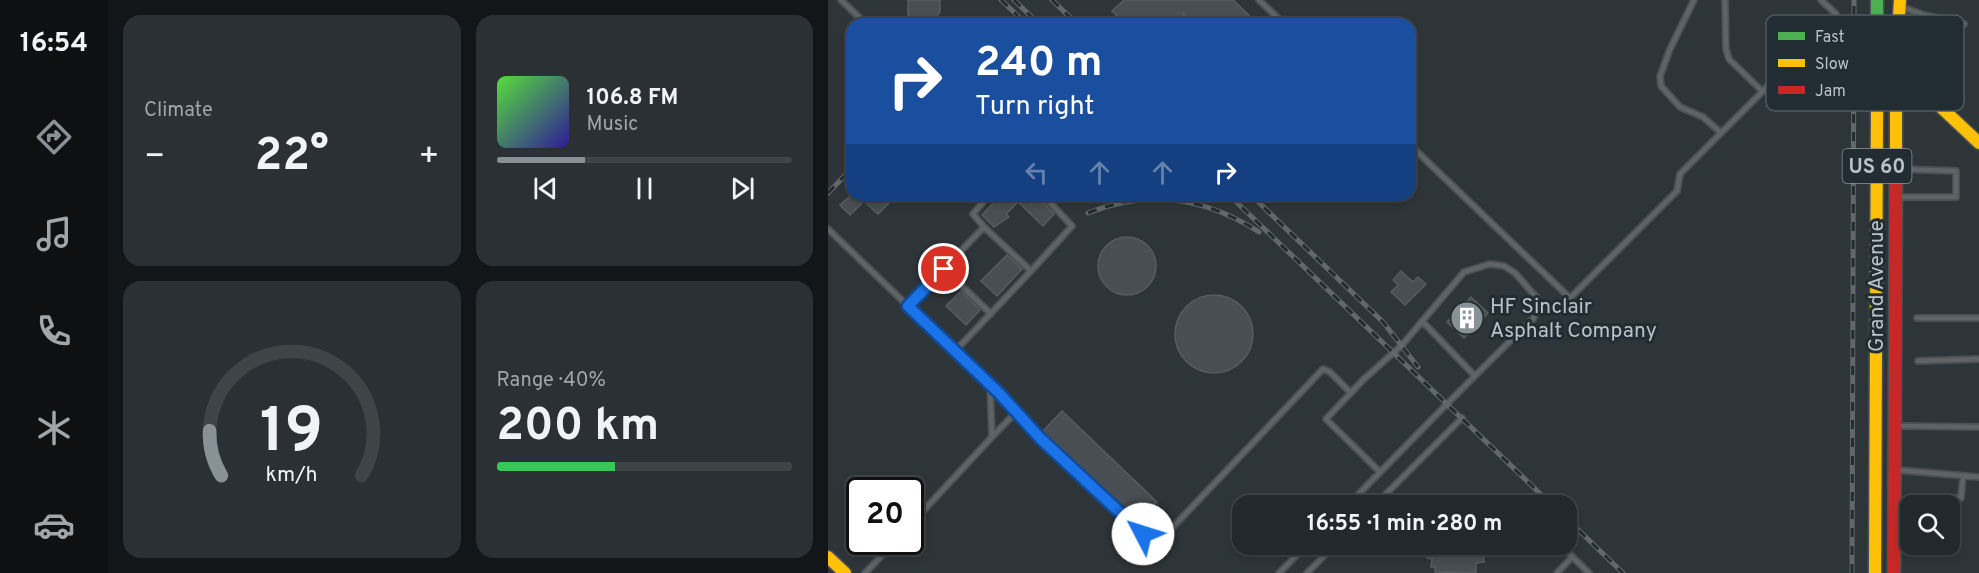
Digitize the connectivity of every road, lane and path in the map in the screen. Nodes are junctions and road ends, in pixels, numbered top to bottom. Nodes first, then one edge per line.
1 (841, 0) edge
2 (1259, 0) edge
3 (1694, 0) edge
4 (1725, 0) edge
5 (1821, 0) edge
6 (1877, 1) edge
7 (1900, 3) edge
8 (1836, 15) edge
9 (1924, 15) edge
10 (860, 18) edge
11 (1278, 18) edge
12 (1766, 87) edge
13 (1762, 91) junction
14 (1877, 111) edge
15 (1896, 111) edge
16 (1945, 111) edge
17 (1720, 132) junction
18 (1979, 143) edge
19 (1416, 151) edge
20 (1896, 168) junction
21 (1896, 197) junction
22 (984, 201) edge
23 (1049, 201) edge
24 (984, 227) junction
25 (828, 229) edge
26 (944, 269) junction
27 (1031, 271) junction
28 (908, 306) junction
29 (991, 314) junction
30 (1917, 318) dead end
31 (1979, 318) edge
32 (1422, 321) junction
33 (955, 351) junction
34 (1979, 359) edge
35 (1918, 361) dead end
36 (1876, 366) junction
37 (1895, 367) junction
38 (1474, 375) junction
39 (990, 385) junction
40 (1351, 393) junction
41 (1017, 411) junction
42 (1462, 418) dead end
43 (1895, 426) junction
44 (1979, 427) edge
45 (992, 436) junction
46 (1895, 470) junction
47 (1380, 472) junction
48 (1963, 476) junction
49 (1979, 477) edge
50 (1358, 495) edge
51 (1385, 495) edge
52 (1960, 498) edge
53 (924, 510) edge
54 (883, 555) edge
55 (1297, 555) edge
56 (1325, 555) edge
57 (828, 557) edge
58 (1572, 557) joint
59 (845, 573) edge
60 (866, 573) edge
61 (1279, 573) edge
62 (1307, 573) edge
63 (1557, 573) edge
64 (1589, 573) edge
65 (1875, 573) edge
66 (1894, 573) edge

1 - 10 lane
2 - 11 lane
3 - 17 lane
4 - 13 lane
5 - 8 lane
6 - 7 main road
7 - 9 lane
12 - 13 lane
13 - 17 lane
14 - 36 main road, Grand Avenue / US 60
15 - 20 main road, Grand Avenue / US 60
16 - 18 main road
17 - 19 lane
20 - 21 main road, Grand Avenue / US 60
20 - 21 lane
21 - 37 main road, Grand Avenue / US 60
22 - 24 lane
23 - 27 lane
24 - 26 lane
24 - 27 lane
25 - 28 lane
26 - 28 lane
26 - 29 lane
27 - 29 lane
28 - 33 lane
29 - 33 lane
30 - 31 lane
32 - 38 lane
32 - 38 lane
32 - 40 lane
33 - 39 lane
34 - 35 lane
36 - 37 main road
36 - 65 main road, Grand Avenue / US 60
37 - 43 main road, Grand Avenue / US 60
38 - 47 lane
39 - 41 lane
39 - 45 lane
40 - 41 lane
40 - 47 lane
41 - 45 lane
42 - 51 lane
43 - 44 lane
43 - 46 main road, Grand Avenue / US 60
45 - 53 lane
46 - 48 lane
46 - 66 main road, Grand Avenue / US 60
47 - 50 lane
48 - 49 lane
48 - 52 lane
54 - 60 lane
55 - 61 lane
56 - 62 lane
57 - 59 main road
58 - 63 lane
58 - 64 lane

